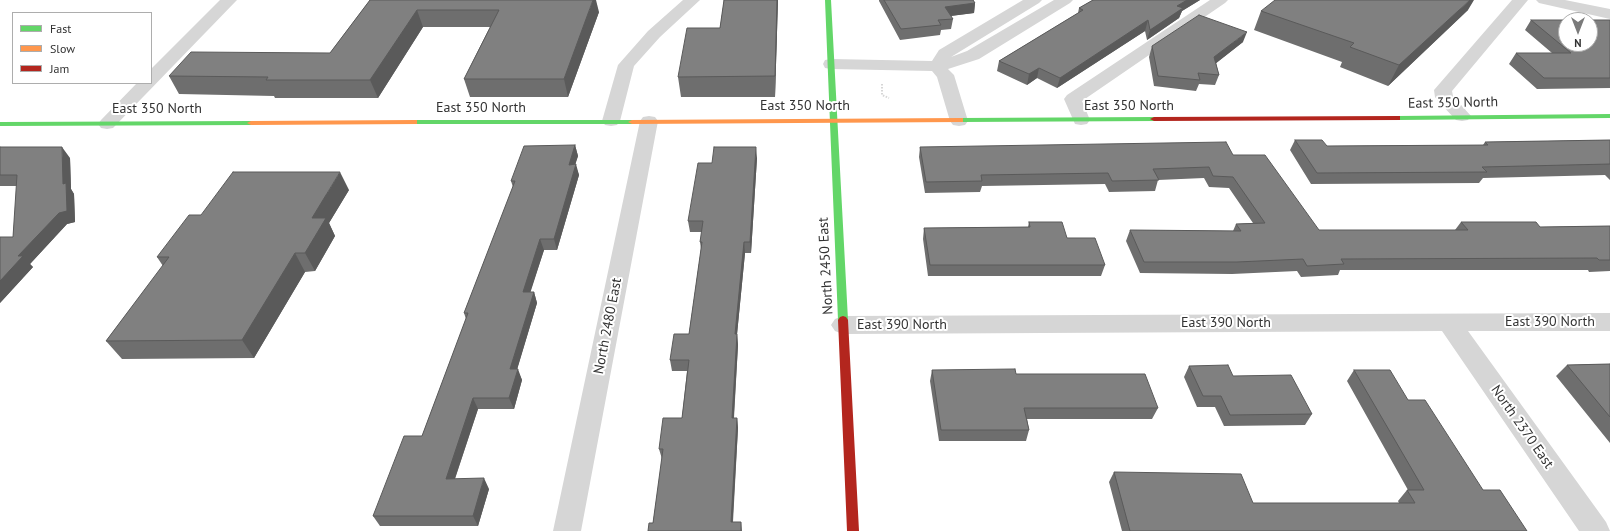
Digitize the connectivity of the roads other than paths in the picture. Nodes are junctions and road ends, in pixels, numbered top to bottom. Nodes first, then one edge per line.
1 (229, 0) edge
2 (692, 0) edge
3 (828, 0) edge
4 (1034, 0) edge
5 (1065, 0) edge
6 (1220, 0) edge
7 (1520, 0) edge
8 (1544, 0) edge
9 (1610, 14) edge
10 (831, 64) junction
11 (937, 68) junction
12 (152, 78) edge
13 (146, 84) edge
14 (1462, 116) junction
15 (1610, 116) edge
16 (833, 120) junction
17 (959, 120) junction
18 (1081, 120) junction
19 (611, 121) junction
20 (649, 121) junction
21 (0, 124) edge
22 (107, 124) junction
23 (1610, 322) edge
24 (1449, 323) junction
25 (843, 325) junction
26 (567, 531) edge
27 (853, 531) edge
28 (1596, 531) edge

1 - 12 street
2 - 19 street
3 - 10 street, North 2450 East
4 - 11 street
5 - 11 street
6 - 18 street
7 - 14 street
8 - 9 street
10 - 11 street
10 - 16 street, North 2450 East
11 - 17 street
13 - 22 street
14 - 15 street, East 350 North
14 - 18 street, East 350 North
16 - 17 street, East 350 North
16 - 20 street, East 350 North
16 - 25 street, North 2450 East
17 - 18 street, East 350 North
19 - 20 street, East 350 North
19 - 22 street, East 350 North
20 - 26 street, North 2480 East
21 - 22 street, East 350 North
23 - 24 street, East 390 North
24 - 25 street, East 390 North
24 - 28 street, North 2370 East
25 - 27 street, North 2450 East

